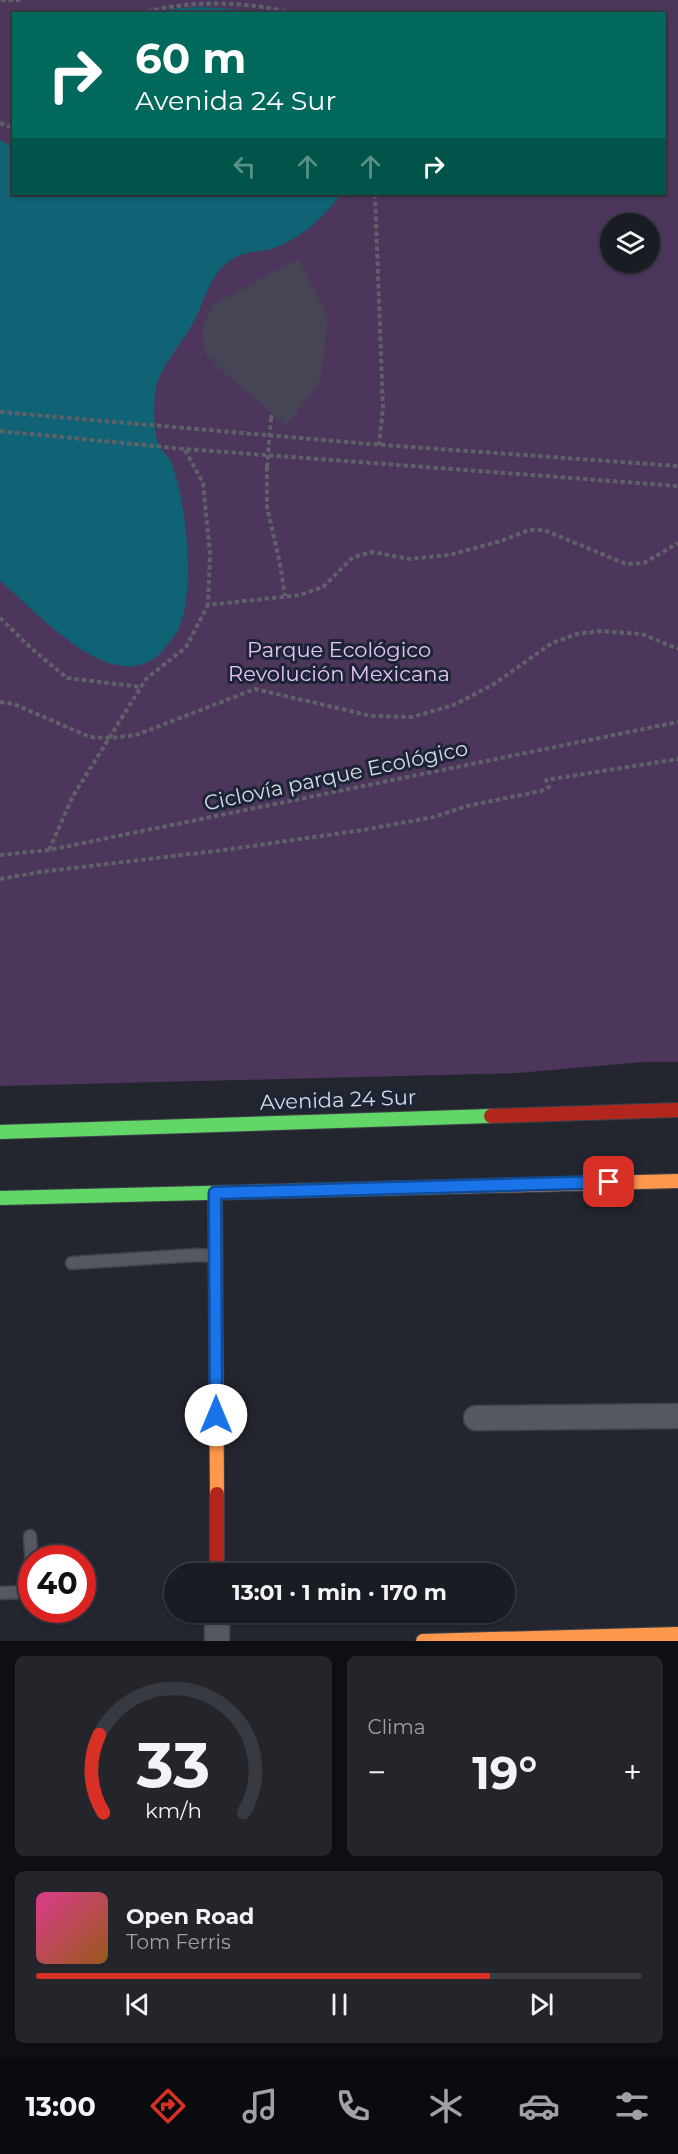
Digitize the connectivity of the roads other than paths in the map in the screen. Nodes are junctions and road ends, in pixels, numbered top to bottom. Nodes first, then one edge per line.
1 (678, 1110) edge
2 (0, 1132) edge
3 (678, 1181) edge
4 (215, 1193) junction
5 (0, 1198) edge
6 (215, 1256) junction
7 (72, 1263) dead end
8 (678, 1416) edge
9 (476, 1418) dead end
10 (30, 1536) dead end
11 (31, 1545) edge
12 (217, 1563) edge
13 (18, 1592) edge
14 (0, 1593) edge
15 (217, 1623) edge
16 (678, 1635) edge
17 (217, 1641) edge
18 (423, 1641) edge

1 - 2 main road, Avenida 24 Sur
3 - 4 main road
4 - 5 main road
4 - 6 main road
6 - 7 lane
6 - 12 main road
8 - 9 street
10 - 11 lane
13 - 14 lane
15 - 17 street
16 - 18 main road

